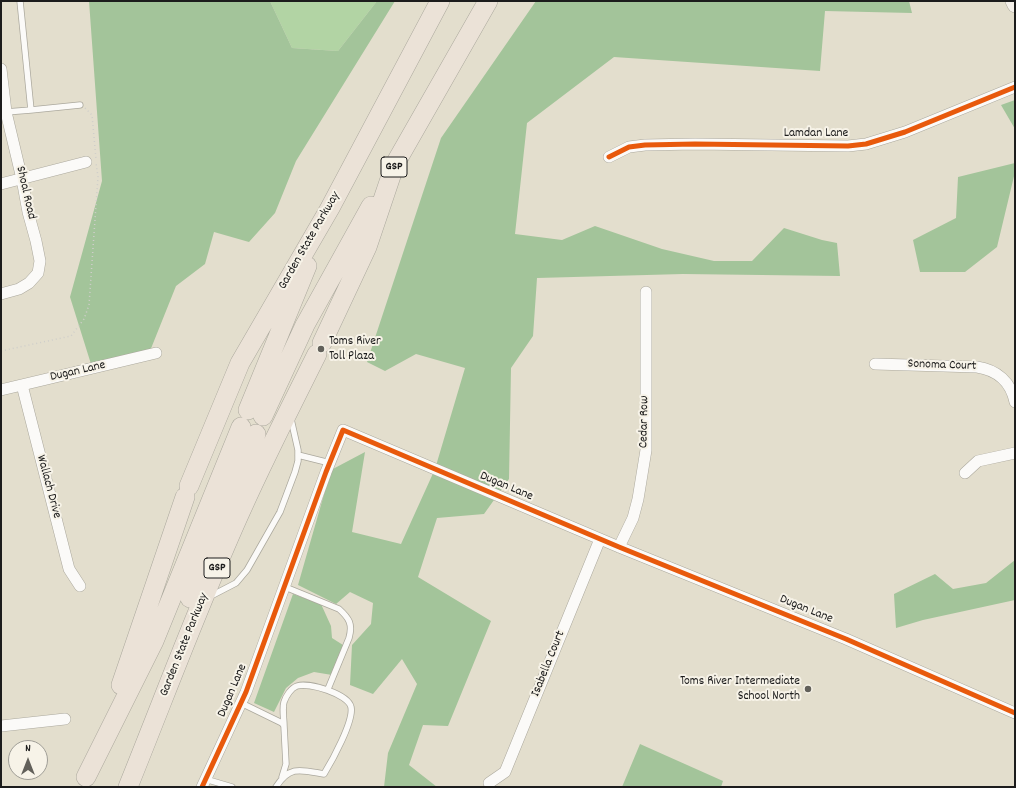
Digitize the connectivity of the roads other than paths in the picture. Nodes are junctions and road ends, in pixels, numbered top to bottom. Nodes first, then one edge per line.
1 (20, 1) edge
2 (440, 1) edge
3 (488, 1) edge
4 (1013, 1) edge
5 (1015, 5) edge
6 (1, 69) edge
7 (1015, 87) edge
8 (80, 105) road end
9 (31, 110) junction
10 (3, 113) edge
11 (609, 157) dead end
12 (86, 162) dead end
13 (395, 164) junction
14 (22, 179) junction
15 (1, 184) edge
16 (330, 208) junction
17 (646, 292) dead end
18 (1, 294) edge
19 (156, 353) dead end
20 (875, 364) dead end
21 (22, 385) junction
22 (1, 390) edge
23 (1015, 402) edge
24 (289, 410) junction
25 (252, 422) junction
26 (1015, 453) edge
27 (298, 455) junction
28 (330, 463) junction
29 (965, 473) dead end
30 (600, 539) junction
31 (619, 547) junction
32 (80, 586) dead end
33 (285, 587) junction
34 (203, 599) junction
35 (328, 689) junction
36 (241, 703) junction
37 (1015, 713) edge
38 (65, 719) dead end
39 (1, 726) edge
40 (284, 726) junction
41 (282, 777) junction
42 (84, 782) edge
43 (203, 783) edge
44 (489, 783) dead end
45 (122, 787) edge
46 (128, 787) edge
47 (232, 787) edge
48 (276, 787) edge

1 - 9 lane
2 - 16 highway, Garden State Parkway
3 - 13 highway, Garden State Parkway / GSP
4 - 5 main road
6 - 10 street, Shoal Road
7 - 11 street, Lamdan Lane
8 - 9 lane
9 - 10 lane
10 - 14 street, Shoal Road
12 - 14 street
13 - 24 highway, Garden State Parkway / GSP
13 - 25 highway
14 - 15 street
14 - 18 street, Shoal Road
16 - 25 highway
16 - 42 highway, Garden State Parkway
17 - 31 street, Cedar Row
19 - 21 street, Dugan Lane
20 - 23 street, Sonoma Court
21 - 22 street, Dugan Lane
21 - 32 street, Wallach Drive
24 - 27 lane
24 - 34 highway, Garden State Parkway / GSP
25 - 42 highway
25 - 45 highway
26 - 29 street
27 - 28 lane
27 - 34 lane
28 - 30 street, Dugan Lane
28 - 33 street, Dugan Lane
30 - 31 street, Dugan Lane
30 - 44 street, Isabella Court
31 - 37 street, Dugan Lane
33 - 35 lane
33 - 36 street, Dugan Lane
34 - 46 highway, Garden State Parkway / GSP
35 - 40 lane
35 - 41 lane
36 - 40 lane
36 - 43 street, Dugan Lane
38 - 39 street
40 - 41 lane
41 - 48 lane
43 - 47 lane

